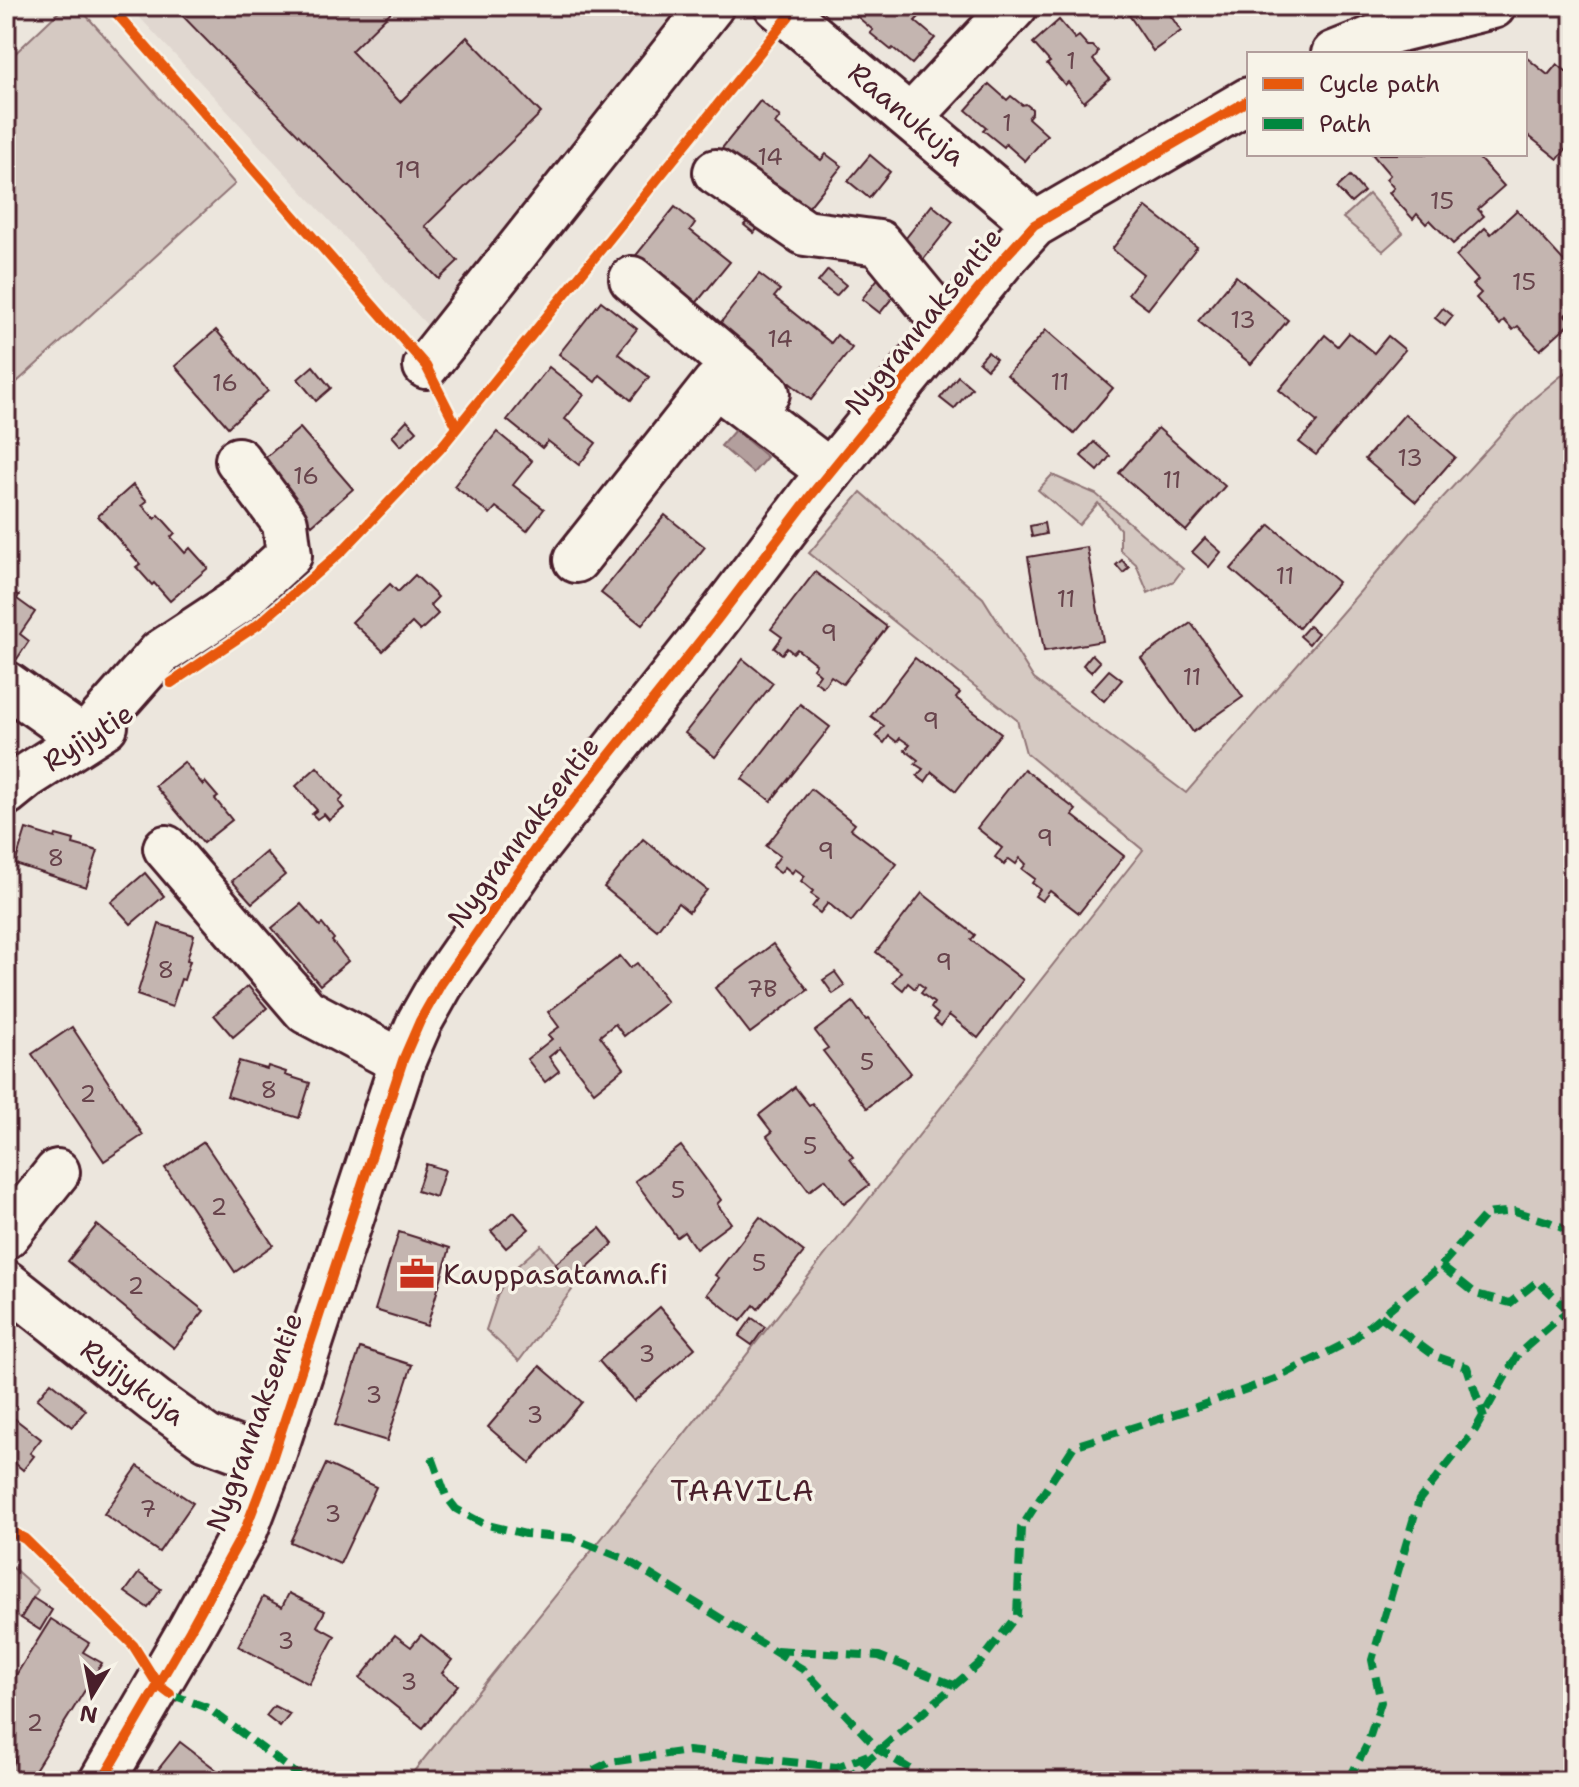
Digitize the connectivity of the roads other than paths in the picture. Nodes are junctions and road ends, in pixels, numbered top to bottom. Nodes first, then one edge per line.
1 (711, 6) edge
2 (777, 6) edge
3 (1015, 6) edge
4 (1485, 7) edge
5 (1339, 52) edge
6 (1247, 101) edge
7 (911, 117) junction
8 (716, 172) dead end
9 (1034, 225) junction
10 (632, 279) dead end
11 (954, 321) junction
12 (426, 366) dead end
13 (238, 460) dead end
14 (837, 464) junction
15 (576, 560) dead end
16 (171, 683) dead end
17 (6, 684) edge
18 (84, 739) junction
19 (6, 793) edge
20 (166, 848) dead end
21 (403, 1060) junction
22 (57, 1172) dead end
23 (6, 1236) edge
24 (6, 1283) edge
25 (271, 1462) junction
26 (102, 1781) edge

1 - 12 street
2 - 7 street, Raanukuja
3 - 7 street
4 - 5 street
6 - 9 street, Nygrannaksentie
7 - 9 street, Raanukuja
8 - 11 street
9 - 11 street, Nygrannaksentie
10 - 14 street
11 - 14 street, Nygrannaksentie
13 - 18 street
14 - 15 street
14 - 21 street, Nygrannaksentie
16 - 18 street, Ryijytie
17 - 18 street
18 - 19 street, Ryijytie
20 - 21 street
21 - 25 street, Nygrannaksentie
22 - 23 street
24 - 25 street, Ryijykuja
25 - 26 street, Nygrannaksentie

